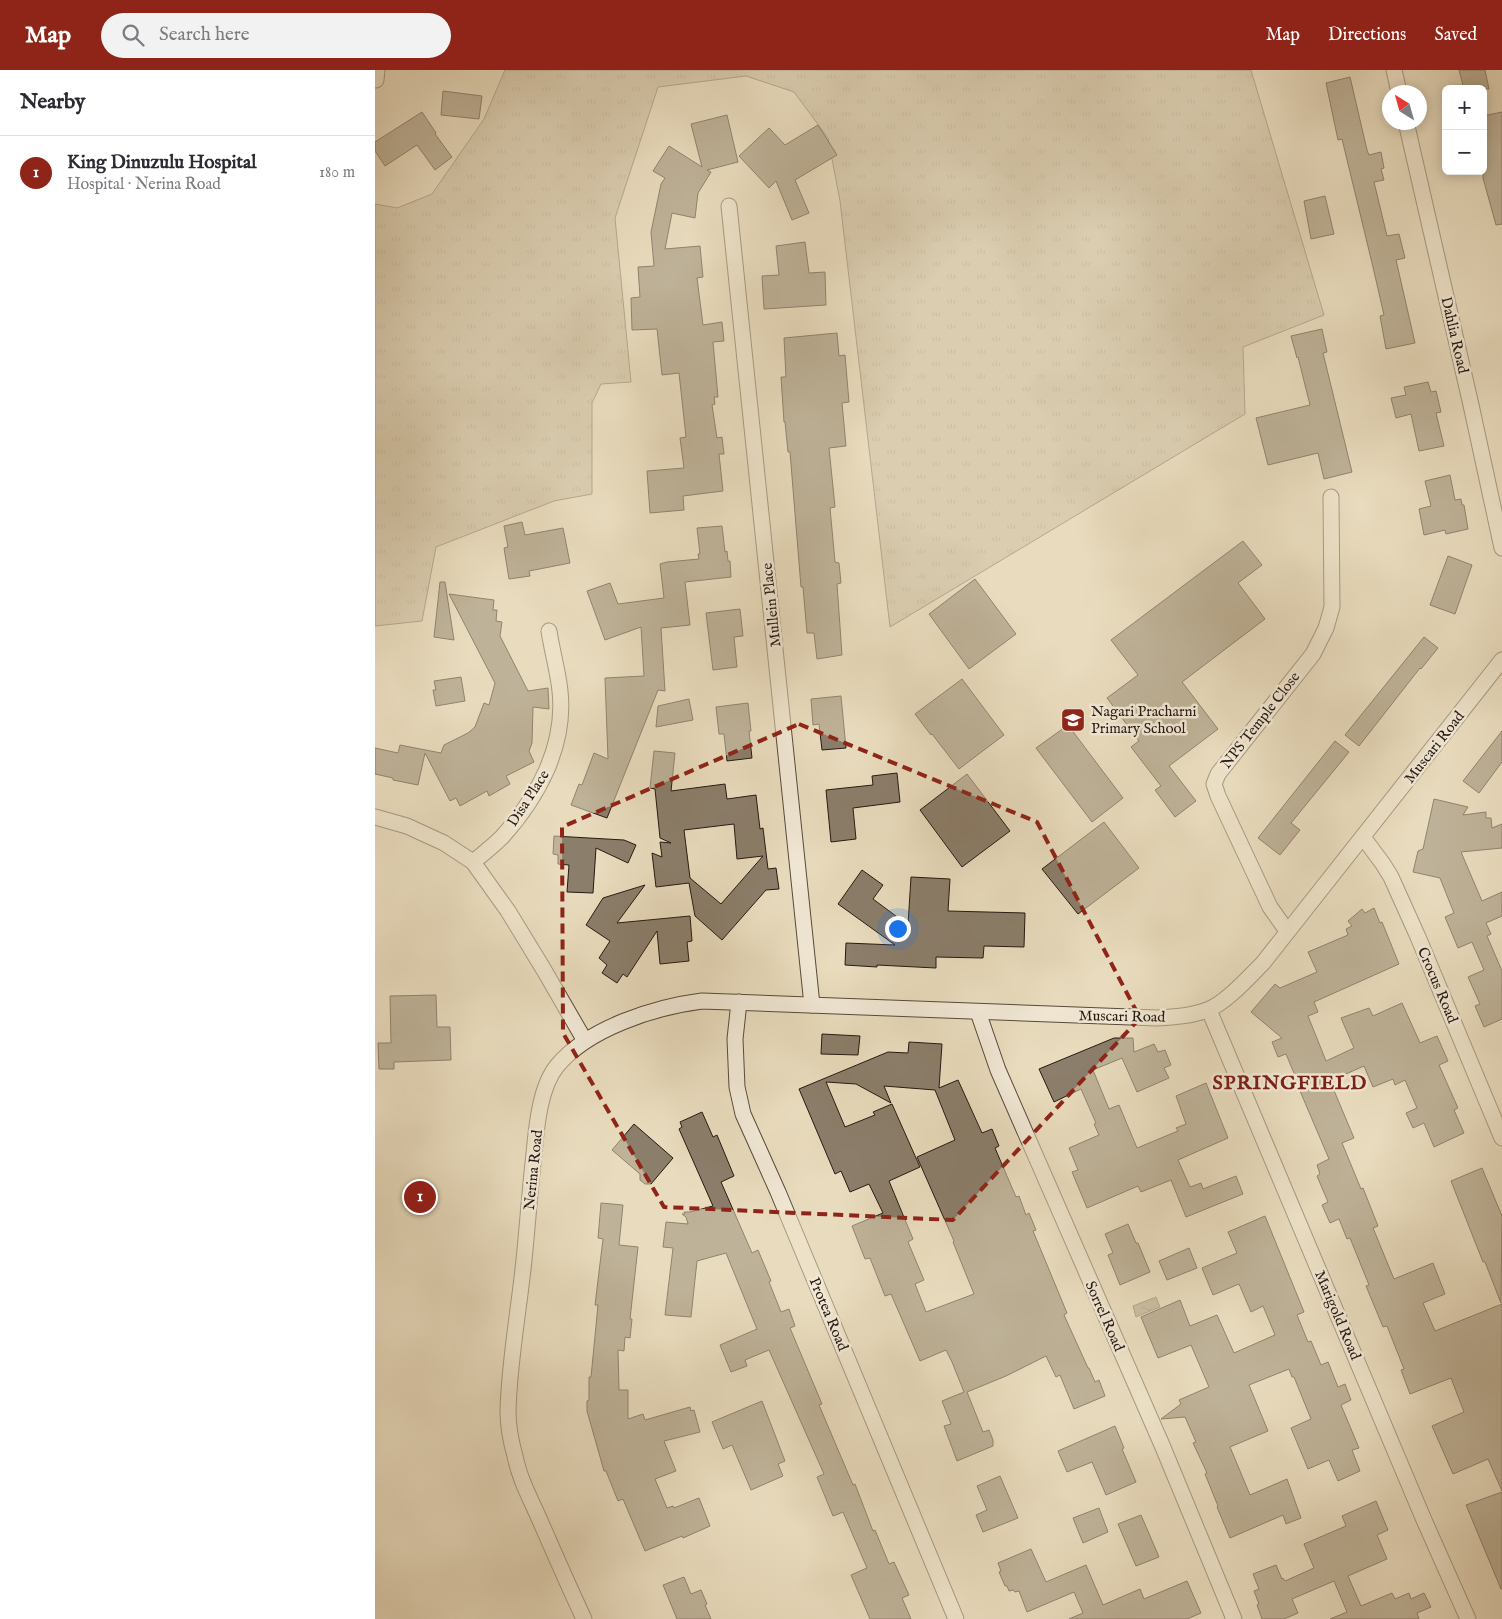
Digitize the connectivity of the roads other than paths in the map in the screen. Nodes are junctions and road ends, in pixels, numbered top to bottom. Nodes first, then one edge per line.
1 (1394, 70) edge
2 (1397, 85) edge
3 (1408, 130) edge
4 (729, 206) dead end
5 (1331, 497) dead end
6 (1502, 548) edge
7 (549, 631) dead end
8 (1502, 660) edge
9 (375, 817) edge
10 (1363, 837) junction
11 (473, 862) junction
12 (1287, 931) junction
13 (739, 1002) junction
14 (812, 1005) junction
15 (1209, 1010) junction
16 (978, 1012) junction
17 (585, 1041) junction
18 (1502, 1138) edge
19 (584, 1619) edge
20 (956, 1619) edge
21 (1234, 1619) edge
22 (1468, 1619) edge

1 - 2 street
3 - 6 street, Dahlia Road
4 - 14 street, Mullein Place
5 - 12 street, NPS Temple Close
7 - 11 street, Disa Place
8 - 10 street, Muscari Road
9 - 11 street
10 - 12 street, Muscari Road
10 - 18 street, Crocus Road
11 - 17 street
12 - 15 street, Muscari Road
13 - 14 street, Muscari Road
13 - 17 street, Muscari Road
13 - 20 street, Protea Road
14 - 16 street, Muscari Road
15 - 16 street, Muscari Road
15 - 22 street, Marigold Road
16 - 21 street, Sorrel Road
17 - 19 street, Nerina Road

